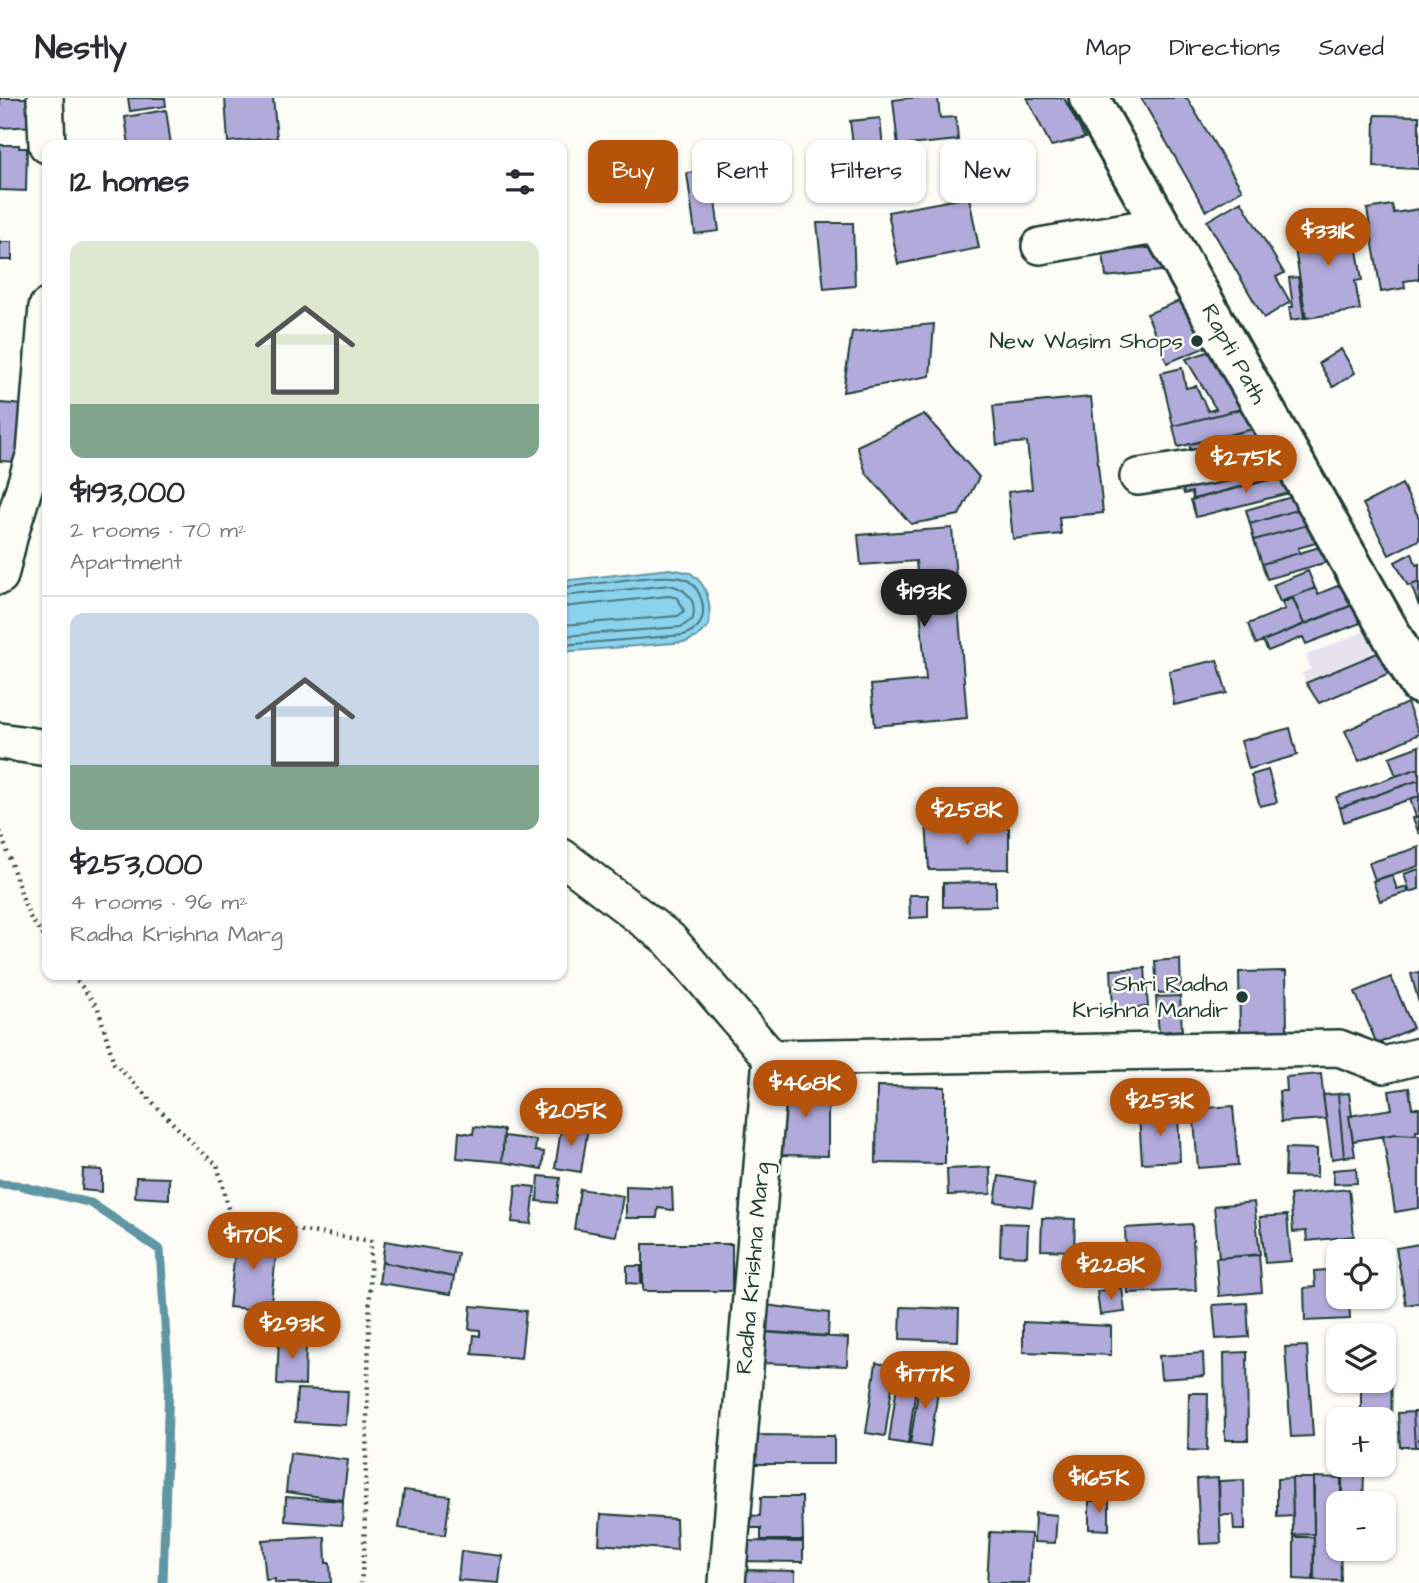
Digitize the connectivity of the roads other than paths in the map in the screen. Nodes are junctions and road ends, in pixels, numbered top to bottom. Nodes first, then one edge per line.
1 (45, 98) edge
2 (1089, 98) edge
3 (47, 140) edge
4 (1161, 225) junction
5 (1040, 246) dead end
6 (42, 368) edge
7 (1285, 445) junction
8 (1138, 477) dead end
9 (0, 576) edge
10 (1419, 684) edge
11 (0, 741) edge
12 (42, 747) edge
13 (567, 861) edge
14 (1419, 1056) edge
15 (771, 1058) junction
16 (727, 1583) edge

1 - 3 street
2 - 4 main road, Rapti Path
4 - 5 street
4 - 7 main road, Rapti Path
6 - 9 street
7 - 8 street
7 - 10 main road, Rapti Path
11 - 12 street
13 - 15 street
14 - 15 street
15 - 16 street, Radha Krishna Marg

